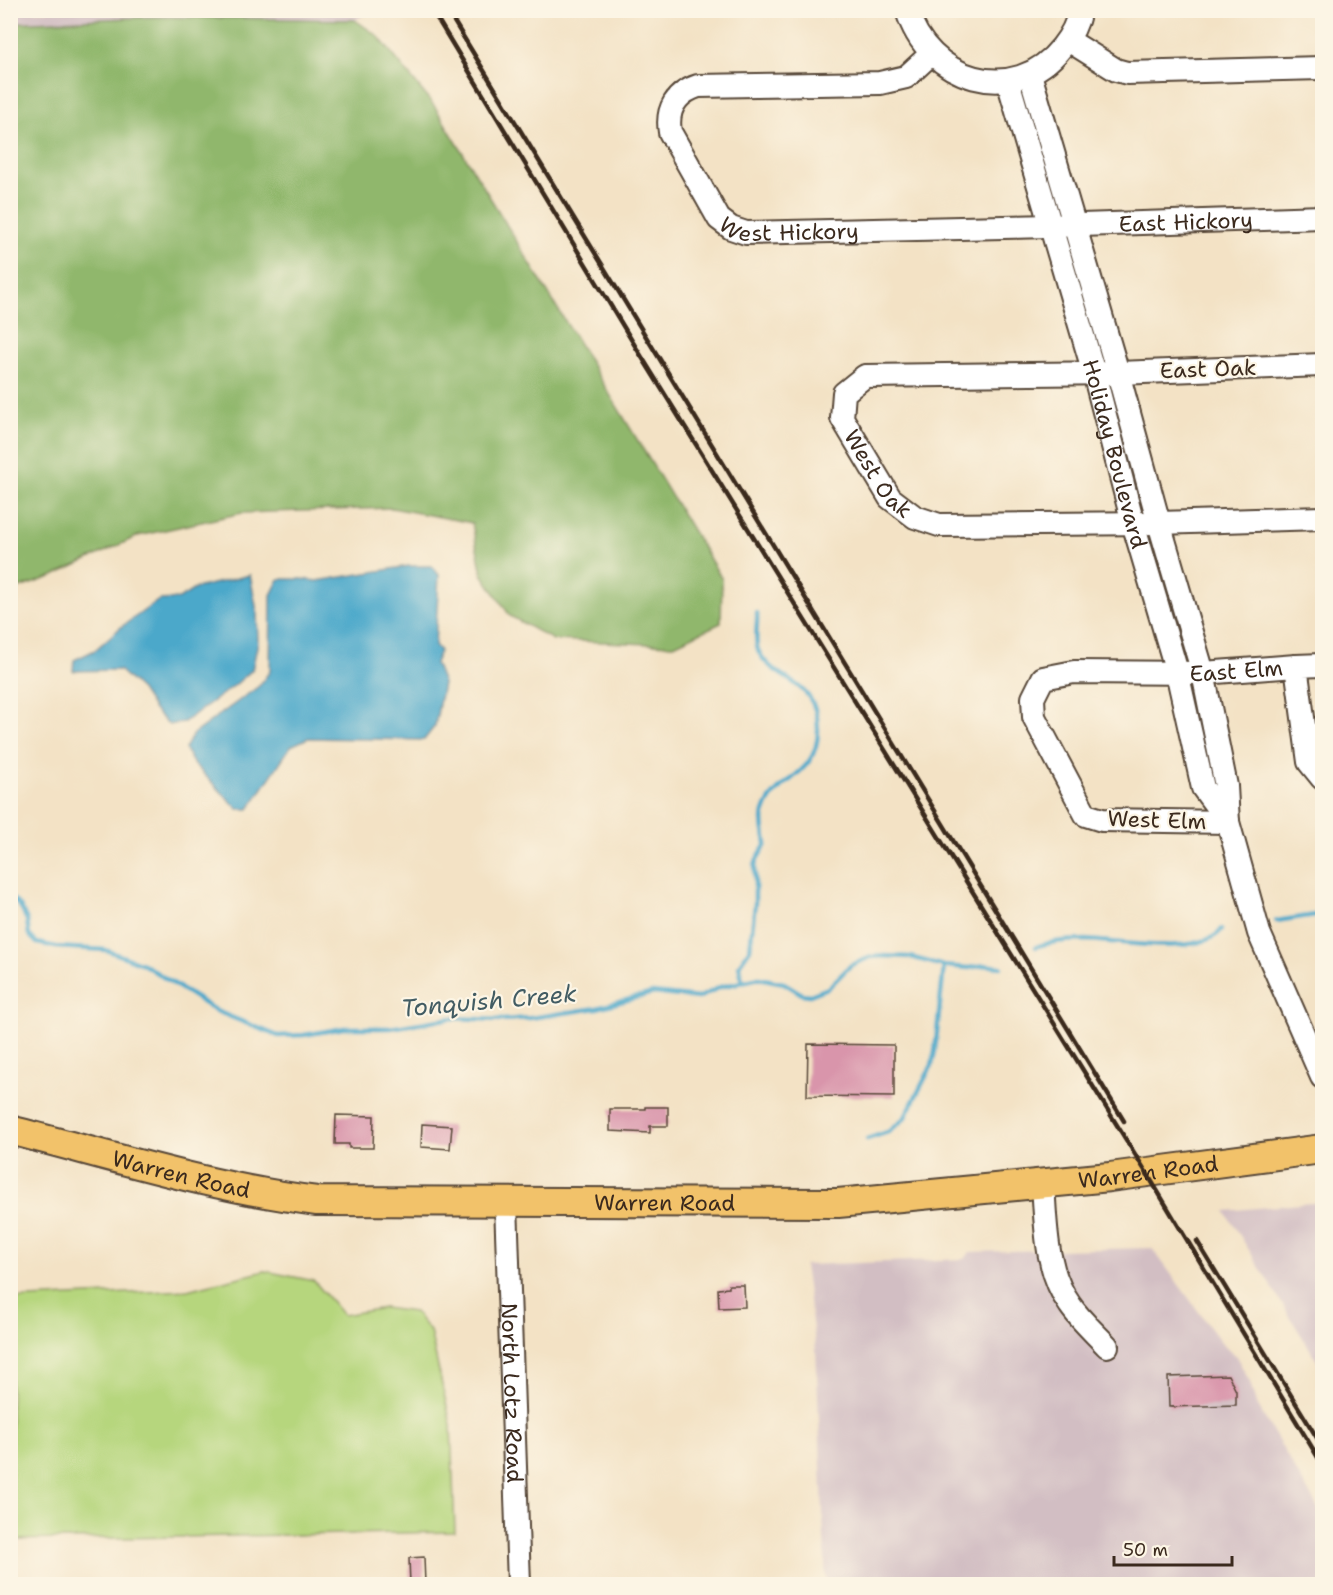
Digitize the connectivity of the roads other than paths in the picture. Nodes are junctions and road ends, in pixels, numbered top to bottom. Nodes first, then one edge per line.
1 (908, 10) edge
2 (1080, 10) edge
3 (1068, 40) junction
4 (931, 54) junction
5 (1323, 68) edge
6 (1030, 74) junction
7 (1008, 81) junction
8 (1323, 217) edge
9 (1073, 225) junction
10 (1050, 226) junction
11 (1323, 365) edge
12 (1094, 373) junction
13 (1118, 373) junction
14 (1323, 518) edge
15 (1132, 523) junction
16 (1159, 523) junction
17 (1323, 665) edge
18 (1296, 666) junction
19 (1177, 672) junction
20 (1203, 673) junction
21 (1323, 778) edge
22 (1228, 822) junction
23 (1323, 1077) edge
24 (10, 1130) edge
25 (1323, 1149) edge
26 (1043, 1184) junction
27 (506, 1203) junction
28 (1107, 1346) dead end
29 (519, 1584) edge

1 - 4 street
2 - 3 street
3 - 5 street
3 - 6 street
4 - 7 street
4 - 10 street, West Hickory
6 - 7 street
6 - 9 street, Holiday Boulevard
7 - 10 street, Holiday Boulevard
8 - 9 street, East Hickory
9 - 10 street, East Hickory
9 - 13 street, Holiday Boulevard
10 - 12 street, Holiday Boulevard
11 - 13 street, East Oak
12 - 13 street, East Oak
12 - 15 street, Holiday Boulevard
12 - 15 street, West Oak
13 - 16 street, Holiday Boulevard
14 - 16 street
15 - 16 street
15 - 19 street, Holiday Boulevard
16 - 20 street, Holiday Boulevard
17 - 18 street, East Elm
18 - 20 street, East Elm
18 - 21 street, East Elm
19 - 20 street, East Elm
19 - 22 street, Holiday Boulevard
19 - 22 street, West Elm
20 - 22 street, Holiday Boulevard
22 - 23 street, Holiday Boulevard
24 - 27 main road, Warren Road
25 - 26 main road, Warren Road
26 - 27 main road, Warren Road
26 - 28 street
27 - 29 street, North Lotz Road

